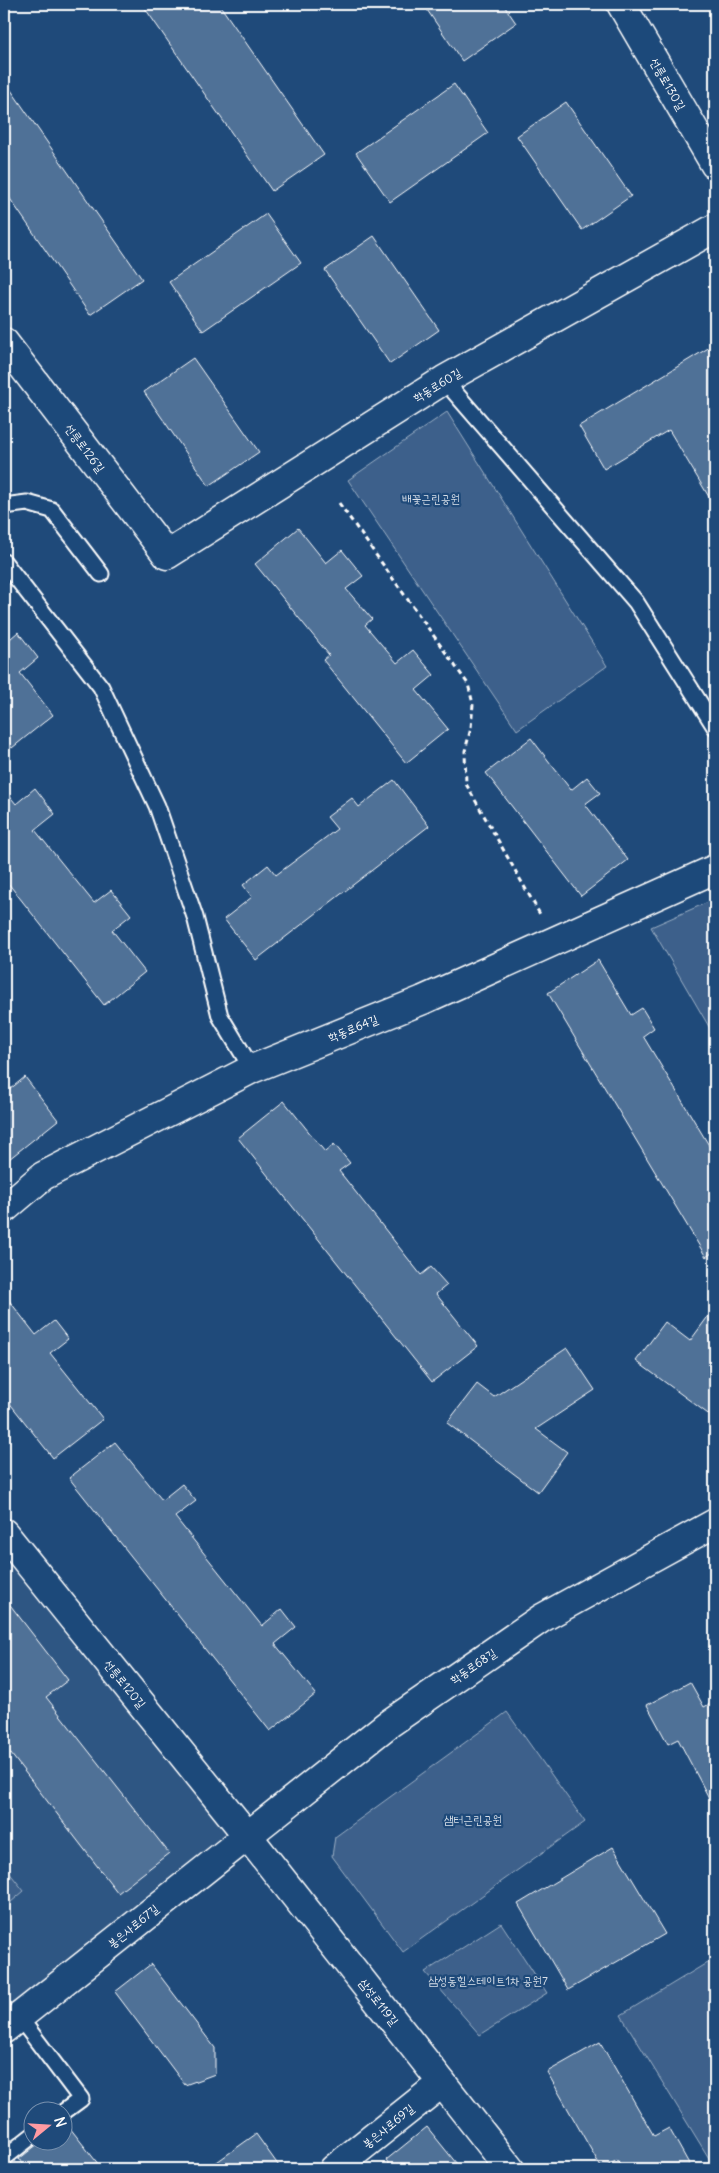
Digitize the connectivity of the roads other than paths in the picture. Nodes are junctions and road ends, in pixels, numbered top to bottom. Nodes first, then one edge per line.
1 (621, 4) edge
2 (715, 165) edge
3 (715, 228) edge
4 (4, 342) edge
5 (444, 380) junction
6 (4, 506) edge
7 (167, 555) joint
8 (4, 562) edge
9 (101, 574) dead end
10 (715, 727) edge
11 (715, 869) edge
12 (252, 1070) junction
13 (4, 1209) edge
14 (715, 1523) edge
15 (4, 1533) edge
16 (247, 1835) junction
17 (11, 2023) edge
18 (442, 2083) junction
19 (72, 2106) edge
20 (22, 2144) edge
21 (4, 2158) edge
22 (334, 2169) edge
23 (510, 2169) edge

1 - 2 street, 선릉로130길
3 - 5 street, 학동로60길
4 - 7 street, 선릉로126길
5 - 7 street, 학동로60길
5 - 10 lane
6 - 9 lane
8 - 12 lane
11 - 12 street, 학동로64길
12 - 13 street, 학동로64길
14 - 16 street, 학동로68길
15 - 16 street, 선릉로120길
16 - 17 street, 봉은사로67길
16 - 18 street, 삼성로119길
17 - 19 lane, 봉은사로67길
18 - 22 street, 봉은사로69길
18 - 23 street, 삼성로119길
20 - 21 lane

